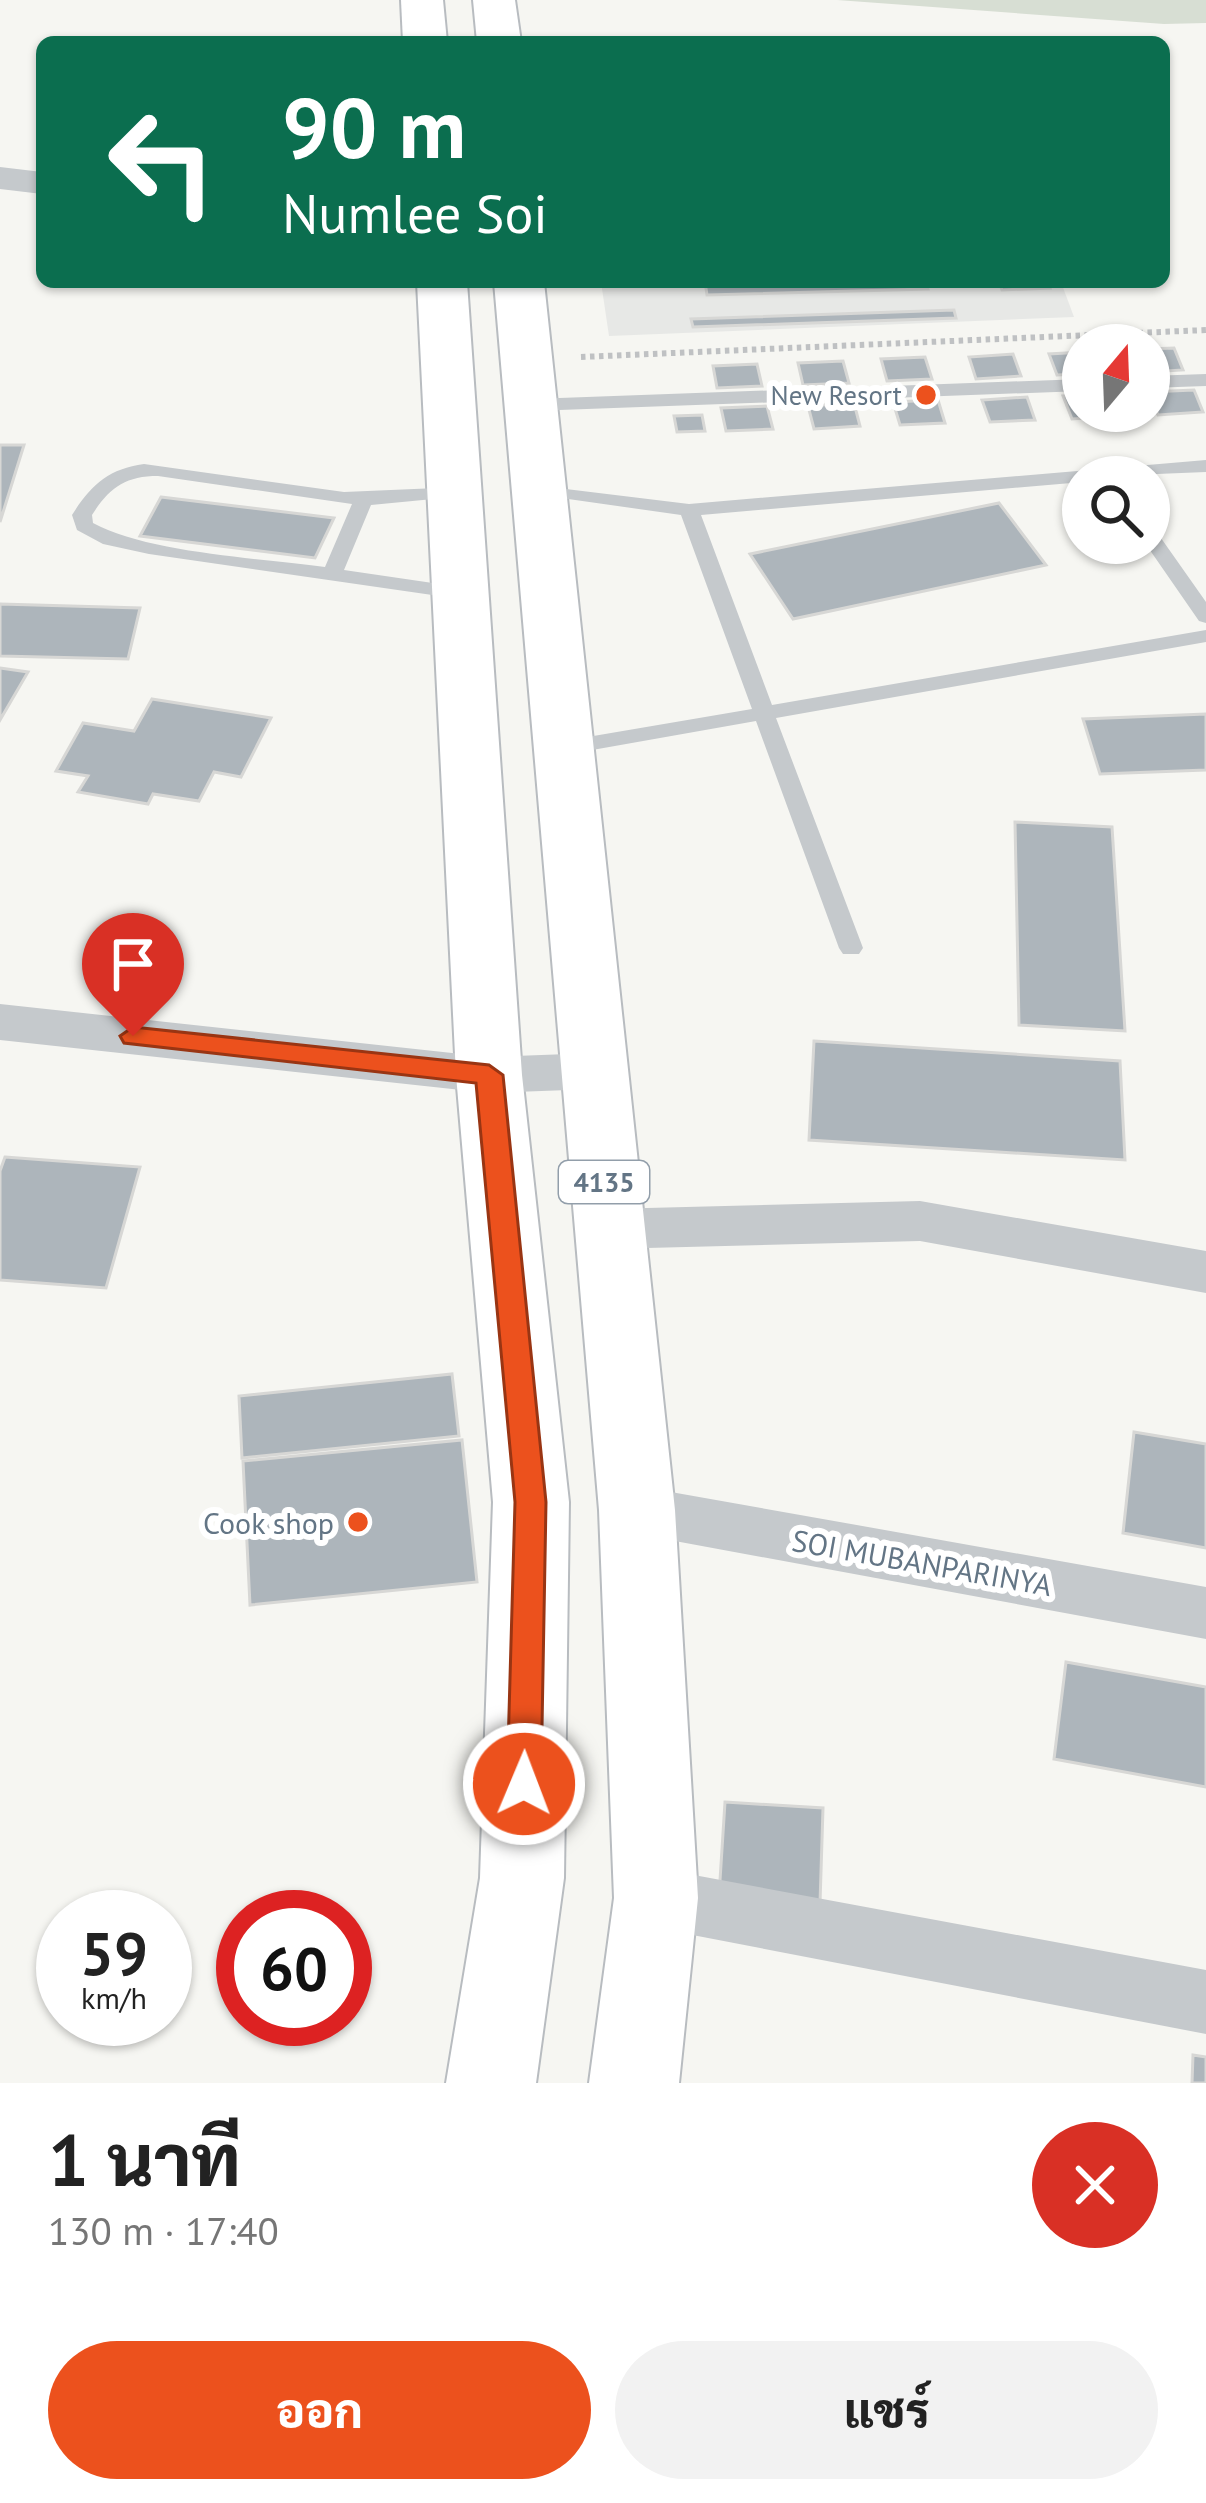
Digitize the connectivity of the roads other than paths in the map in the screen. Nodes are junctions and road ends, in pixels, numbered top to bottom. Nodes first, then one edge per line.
1 (422, 0) edge
2 (494, 0) edge
3 (424, 36) edge
4 (498, 36) edge
5 (0, 178) edge
6 (36, 182) edge
7 (442, 288) edge
8 (521, 288) edge
9 (1206, 380) edge
10 (1170, 381) edge
11 (529, 382) junction
12 (1062, 385) edge
13 (1206, 466) edge
14 (1170, 470) edge
15 (1062, 480) edge
16 (540, 489) junction
17 (454, 491) junction
18 (363, 501) junction
19 (689, 510) junction
20 (1169, 564) edge
21 (332, 574) junction
22 (460, 592) junction
23 (1206, 616) edge
24 (1206, 636) edge
25 (764, 713) junction
26 (565, 748) junction
27 (851, 948) dead end
28 (0, 1022) edge
29 (595, 1071) junction
30 (489, 1075) junction
31 (608, 1229) junction
32 (1206, 1272) edge
33 (637, 1510) junction
34 (1206, 1613) edge
35 (656, 1898) junction
36 (1206, 2002) edge
37 (490, 2083) edge
38 (634, 2083) edge

1 - 3 main road
2 - 4 main road
5 - 6 street
7 - 17 main road
8 - 11 main road, 4135
9 - 10 lane
11 - 12 lane
11 - 16 main road, 4135
13 - 14 lane
15 - 19 lane
16 - 19 lane
16 - 26 main road, 4135
17 - 18 lane
17 - 22 main road
18 - 21 lane
18 - 21 lane
19 - 25 lane
20 - 23 lane
21 - 22 lane
22 - 30 main road
24 - 25 lane
25 - 26 lane
25 - 27 lane
26 - 29 main road, 4135
28 - 30 street
29 - 30 street
29 - 31 main road, 4135
30 - 37 main road
31 - 32 street
31 - 33 main road, 4135
33 - 34 street, SOI MUBANPARINYA
33 - 35 main road, 4135
35 - 36 street
35 - 38 main road, 4135

